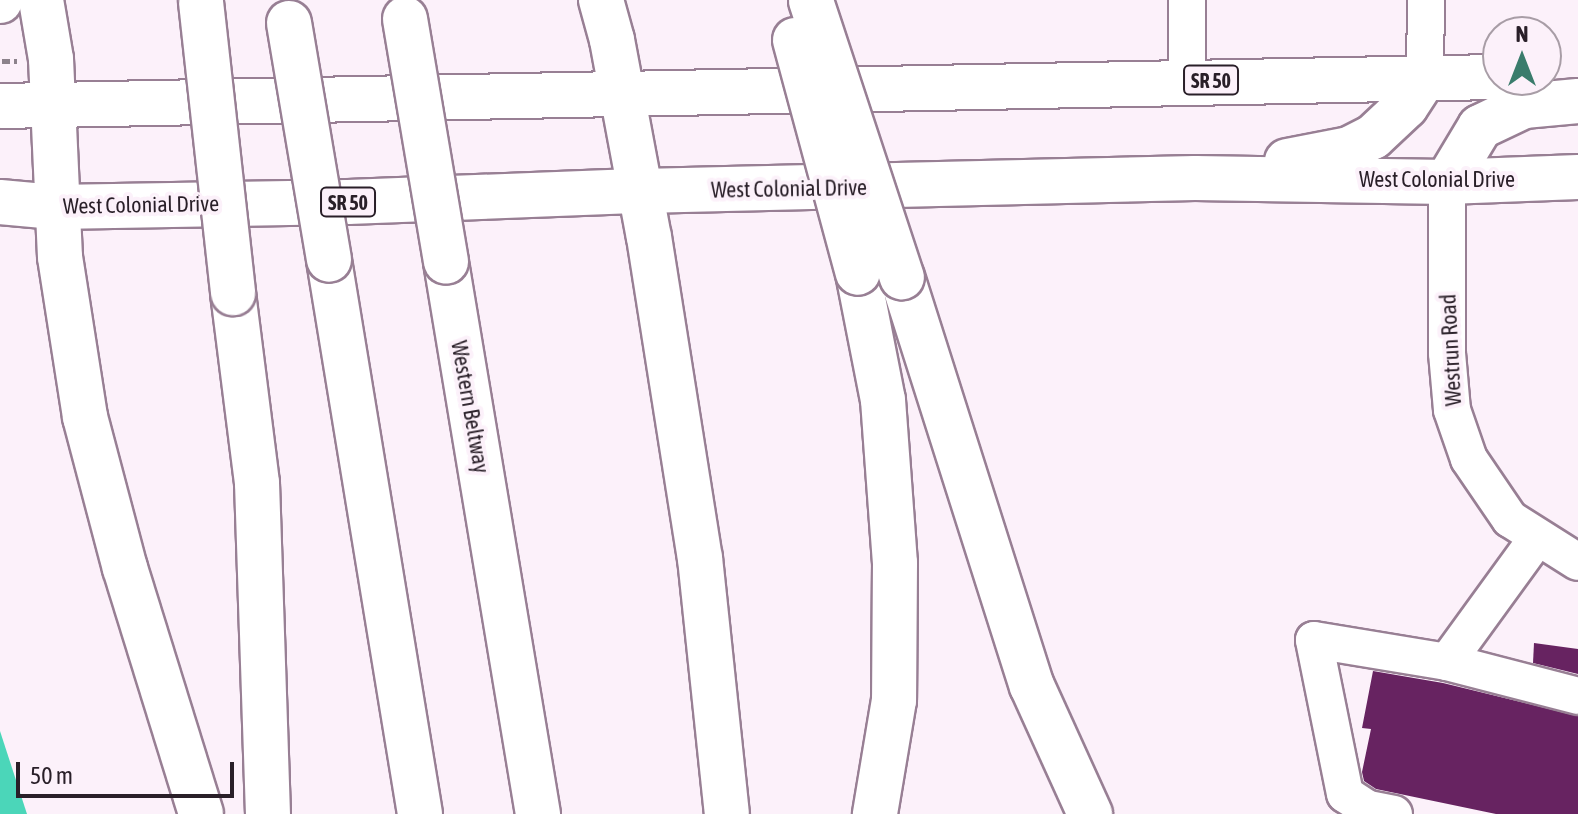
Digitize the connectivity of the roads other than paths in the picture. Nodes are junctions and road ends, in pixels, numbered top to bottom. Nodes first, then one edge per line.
1 (41, 0) edge
2 (601, 0) edge
3 (802, 0) edge
4 (1187, 0) edge
5 (1426, 0) edge
6 (201, 1) edge
7 (403, 10) edge
8 (287, 11) edge
9 (1425, 77) junction
10 (1482, 77) edge
11 (1187, 80) junction
12 (623, 95) junction
13 (1578, 101) edge
14 (0, 106) edge
15 (53, 106) junction
16 (1578, 177) edge
17 (1195, 178) junction
18 (1447, 182) junction
19 (641, 191) junction
20 (0, 202) edge
21 (55, 207) junction
22 (1537, 538) junction
23 (1578, 562) edge
24 (1447, 662) junction
25 (1578, 696) edge
26 (201, 814) edge
27 (268, 814) edge
28 (420, 814) edge
29 (538, 814) edge
30 (727, 814) edge
31 (875, 814) edge
32 (1090, 814) edge
33 (1394, 814) edge

1 - 15 highway
2 - 12 highway
3 - 31 highway, bridge
3 - 32 highway, bridge
4 - 11 street
5 - 9 street
6 - 27 highway, bridge
7 - 29 highway, Western Beltway, bridge
8 - 28 highway, bridge
9 - 10 highway, SR 50
9 - 11 highway, SR 50
9 - 17 highway
11 - 12 highway, SR 50
12 - 15 highway, SR 50
12 - 19 highway
13 - 18 highway
14 - 15 highway, SR 50
15 - 21 highway
16 - 18 highway, West Colonial Drive / SR 50
17 - 18 highway, West Colonial Drive / SR 50
17 - 19 highway, West Colonial Drive / SR 50
18 - 22 street, Westrun Road
19 - 21 highway, West Colonial Drive / SR 50
19 - 30 highway
20 - 21 highway, West Colonial Drive / SR 50
21 - 26 highway
22 - 23 street, Westrun Road
22 - 24 street
24 - 25 street
24 - 33 street

